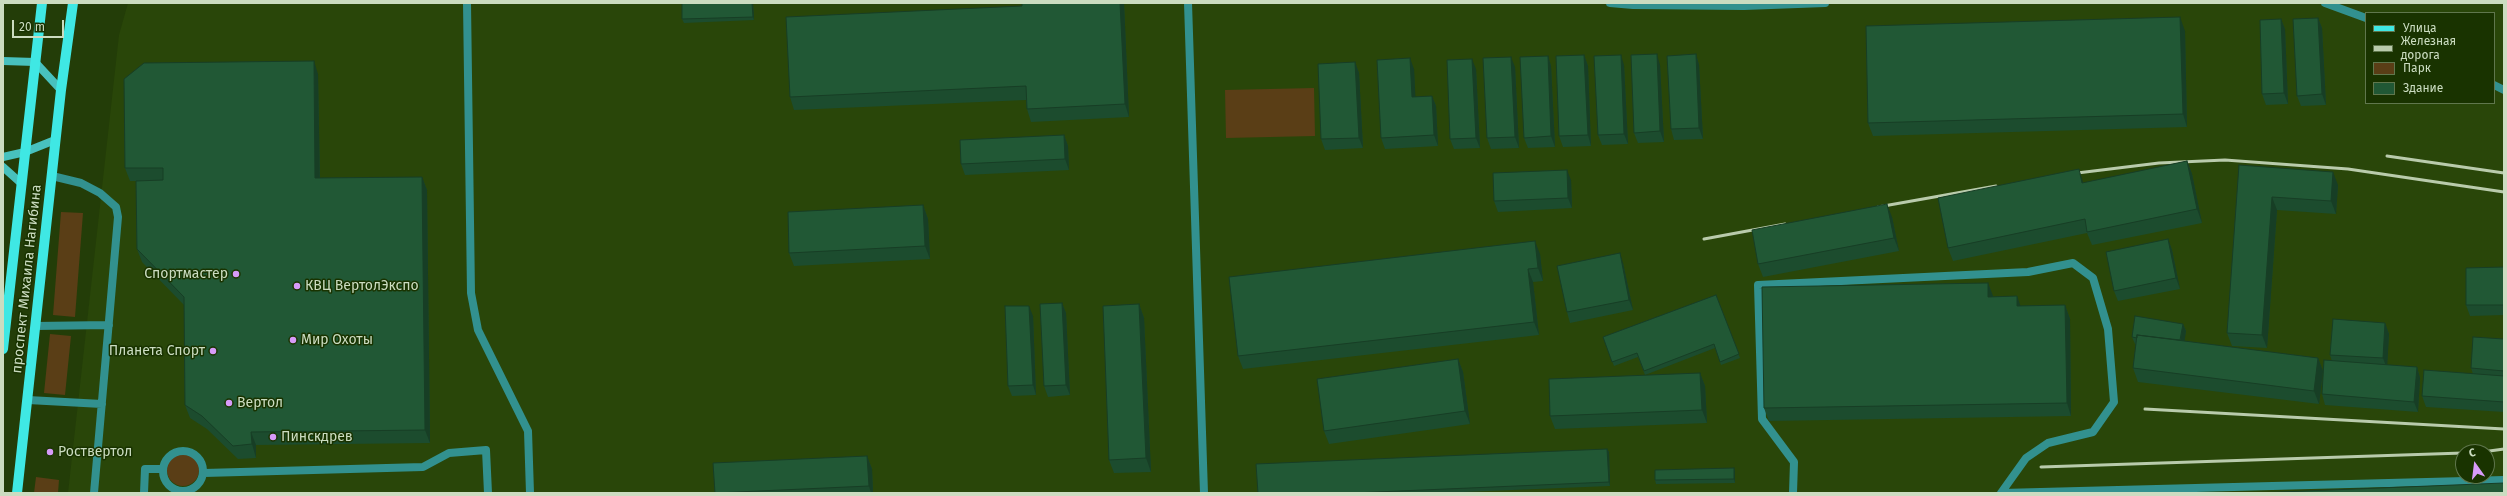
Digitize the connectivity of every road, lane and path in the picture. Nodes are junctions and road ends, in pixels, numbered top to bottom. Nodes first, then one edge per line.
1 (42, 3) edge
2 (73, 3) edge
3 (467, 3) edge
4 (1188, 3) edge
5 (1610, 3) edge
6 (1825, 3) edge
7 (2325, 3) edge
8 (2365, 18) edge
9 (3, 61) edge
10 (35, 62) junction
11 (2495, 86) edge
12 (61, 90) junction
13 (2504, 90) edge
14 (56, 140) junction
15 (25, 152) junction
16 (3, 157) edge
17 (3, 167) edge
18 (52, 176) junction
19 (22, 184) junction
20 (109, 325) junction
21 (35, 326) junction
22 (4, 336) edge
23 (3, 349) edge
24 (28, 400) junction
25 (102, 404) junction
26 (163, 469) junction
27 (204, 473) junction
28 (2504, 480) edge
29 (198, 489) edge
30 (17, 493) edge
31 (94, 493) edge
32 (144, 493) edge
33 (488, 493) edge
34 (530, 493) edge
35 (1204, 493) edge
36 (1794, 493) edge
37 (2002, 493) edge

1 - 10 main road, проспект Михаила Нагибина
2 - 12 main road, проспект Михаила Нагибина
3 - 34 lane
4 - 35 lane
5 - 6 lane
7 - 8 lane
9 - 10 main road
10 - 12 main road
10 - 15 main road, проспект Михаила Нагибина
11 - 13 lane
12 - 14 main road, проспект Михаила Нагибина
14 - 15 main road
14 - 18 main road, проспект Михаила Нагибина
15 - 16 main road
15 - 19 main road, проспект Михаила Нагибина
17 - 19 main road
18 - 20 lane
18 - 21 main road, проспект Михаила Нагибина
19 - 22 main road, проспект Михаила Нагибина
20 - 21 lane
20 - 25 lane
21 - 24 main road, проспект Михаила Нагибина
22 - 23 main road, проспект Михаила Нагибина
24 - 25 lane
24 - 30 main road, проспект Михаила Нагибина
25 - 31 lane
26 - 27 lane
26 - 29 lane
26 - 32 lane
27 - 29 lane
27 - 33 lane
28 - 37 lane
36 - 37 lane

